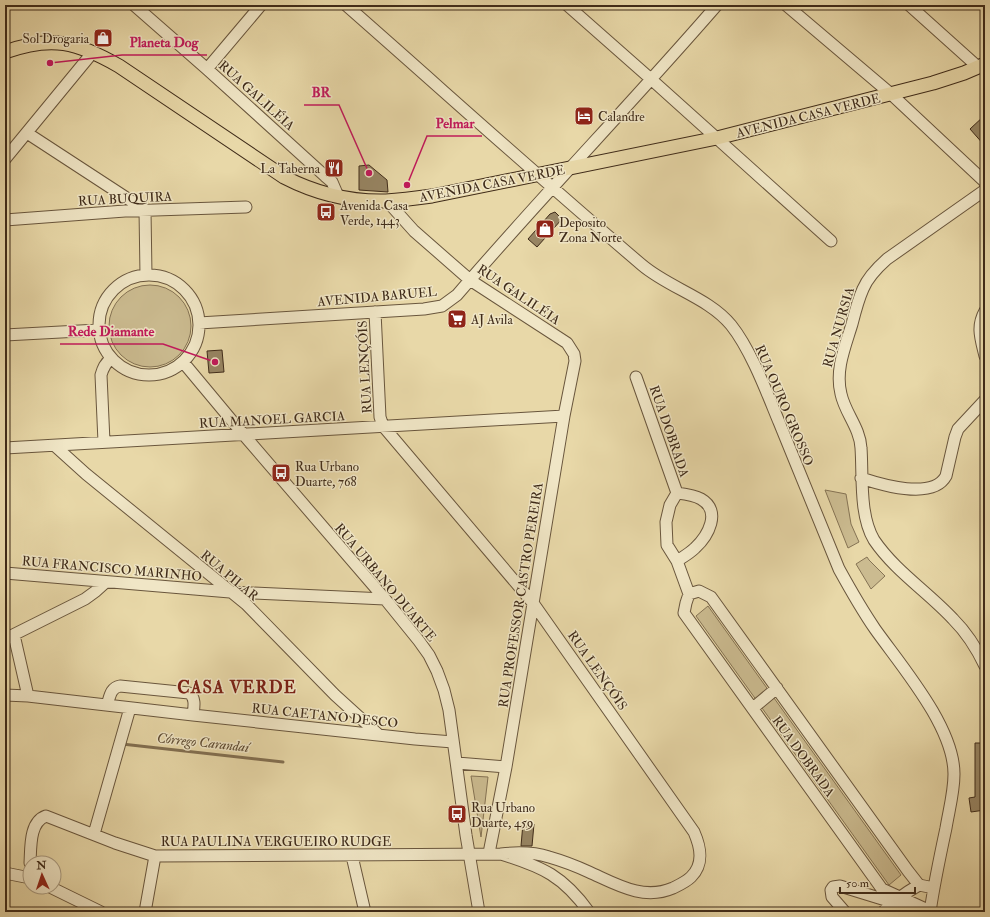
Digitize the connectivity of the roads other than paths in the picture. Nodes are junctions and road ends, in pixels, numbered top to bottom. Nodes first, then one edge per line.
1 (134, 5) edge
2 (261, 5) edge
3 (346, 5) edge
4 (567, 5) edge
5 (717, 5) edge
6 (786, 5) edge
7 (909, 5) edge
8 (5, 52) edge
9 (93, 52) junction
10 (982, 66) edge
11 (207, 69) junction
12 (652, 80) junction
13 (891, 94) junction
14 (27, 133) junction
15 (717, 138) junction
16 (5, 159) edge
17 (570, 168) junction
18 (538, 174) junction
19 (985, 182) edge
20 (553, 188) junction
21 (985, 190) edge
22 (338, 196) junction
23 (386, 201) junction
24 (246, 207) dead end
25 (145, 210) junction
26 (5, 220) edge
27 (831, 240) dead end
28 (146, 274) junction
29 (470, 280) junction
30 (985, 311) edge
31 (375, 312) junction
32 (199, 323) junction
33 (98, 330) junction
34 (5, 335) edge
35 (567, 343) joint
36 (985, 356) edge
37 (111, 359) junction
38 (183, 362) junction
39 (636, 377) dead end
40 (985, 400) edge
41 (564, 416) junction
42 (383, 426) junction
43 (243, 434) junction
44 (104, 442) junction
45 (55, 446) junction
46 (5, 448) edge
47 (861, 478) junction
48 (677, 493) junction
49 (677, 561) junction
50 (5, 573) edge
51 (106, 582) junction
52 (230, 592) junction
53 (689, 594) junction
54 (385, 599) junction
55 (533, 603) junction
56 (9, 637) edge
57 (985, 666) edge
58 (777, 688) junction
59 (5, 695) edge
60 (28, 696) junction
61 (107, 705) junction
62 (130, 708) junction
63 (753, 708) junction
64 (193, 715) junction
65 (379, 735) junction
66 (453, 742) junction
67 (457, 763) junction
68 (506, 767) junction
69 (94, 834) junction
70 (489, 853) junction
71 (469, 854) junction
72 (501, 854) junction
73 (31, 855) edge
74 (155, 856) junction
75 (352, 856) junction
76 (5, 873) edge
77 (22, 874) edge
78 (919, 885) junction
79 (934, 888) junction
80 (62, 893) edge
81 (896, 904) edge
82 (930, 911) edge
83 (102, 912) edge
84 (145, 912) edge
85 (365, 912) edge
86 (479, 912) edge
87 (589, 912) edge
88 (845, 912) edge
89 (883, 912) edge

1 - 11 street, RUA GALILÉIA
2 - 11 street
3 - 18 street, RUA OURO GROSSO
4 - 12 street
5 - 12 street, AVENIDA BARUEL
6 - 13 street
7 - 10 street
8 - 9 main road, AVENIDA CASA VERDE
9 - 14 street
9 - 22 main road, AVENIDA CASA VERDE
10 - 13 main road, AVENIDA CASA VERDE
11 - 22 street, RUA GALILÉIA
12 - 15 street
12 - 17 street, AVENIDA BARUEL
13 - 15 main road, AVENIDA CASA VERDE
13 - 19 street
14 - 16 street
14 - 25 street
15 - 17 main road, AVENIDA CASA VERDE
15 - 27 street
17 - 18 main road, AVENIDA CASA VERDE
17 - 20 street, AVENIDA BARUEL
18 - 20 street, RUA OURO GROSSO
18 - 23 main road, AVENIDA CASA VERDE
20 - 29 street, AVENIDA BARUEL
20 - 79 street, RUA OURO GROSSO
21 - 47 street, RUA NURSIA
22 - 23 main road, AVENIDA CASA VERDE
23 - 29 street, RUA GALILÉIA
24 - 25 street, RUA BUQUIRA
25 - 26 street, RUA BUQUIRA
25 - 28 street
28 - 32 street
28 - 33 street
29 - 31 street, AVENIDA BARUEL
29 - 35 street, RUA GALILÉIA
30 - 36 street
31 - 32 street, AVENIDA BARUEL
31 - 42 street, RUA LENÇÓIS
32 - 38 street
33 - 34 street
33 - 37 street
35 - 41 street, RUA PROFESSOR CASTRO PEREIRA
37 - 38 street
37 - 44 street
38 - 43 street, RUA URBANO DUARTE
39 - 48 street, RUA DOBRADA
40 - 47 street
41 - 42 street, RUA MANOEL GARCIA
41 - 55 street, RUA PROFESSOR CASTRO PEREIRA
42 - 43 street, RUA MANOEL GARCIA
42 - 55 street, RUA LENÇÓIS
43 - 44 street, RUA MANOEL GARCIA
43 - 54 street, RUA URBANO DUARTE
44 - 45 street, RUA MANOEL GARCIA
45 - 46 street, RUA MANOEL GARCIA
45 - 52 street, RUA PILAR
47 - 57 street, RUA NURSIA
48 - 49 street
48 - 49 street
49 - 53 street
50 - 51 street, RUA FRANCISCO MARINHO
51 - 52 street, RUA FRANCISCO MARINHO
51 - 56 street
52 - 54 street, RUA FRANCISCO MARINHO
52 - 65 street, RUA PILAR
53 - 58 street, RUA DOBRADA
53 - 63 street, RUA DOBRADA
54 - 66 street, RUA URBANO DUARTE
55 - 68 street, RUA PROFESSOR CASTRO PEREIRA
55 - 72 street, RUA LENÇÓIS
56 - 60 street
58 - 63 street
58 - 78 street, RUA DOBRADA
59 - 60 street, RUA CAETANO DESCO
60 - 61 street, RUA CAETANO DESCO
61 - 62 street, RUA CAETANO DESCO
61 - 64 street
62 - 64 street, RUA CAETANO DESCO
62 - 69 street
63 - 81 street, RUA DOBRADA
64 - 65 street, RUA CAETANO DESCO
65 - 66 street, RUA CAETANO DESCO
66 - 67 street, RUA URBANO DUARTE
67 - 68 street
67 - 71 street, RUA URBANO DUARTE
68 - 70 street, RUA PROFESSOR CASTRO PEREIRA
69 - 73 street, RUA PAULINA VERGUEIRO RUDGE
69 - 74 street, RUA PAULINA VERGUEIRO RUDGE
70 - 71 street, RUA PAULINA VERGUEIRO RUDGE
70 - 72 street, RUA PAULINA VERGUEIRO RUDGE
71 - 75 street, RUA PAULINA VERGUEIRO RUDGE
71 - 86 street, RUA URBANO DUARTE
72 - 87 street
74 - 75 street, RUA PAULINA VERGUEIRO RUDGE
74 - 84 street
75 - 85 street
76 - 77 street
78 - 79 street
78 - 81 street
79 - 82 street, RUA OURO GROSSO
80 - 83 street
81 - 82 street, RUA DOBRADA
81 - 88 street
81 - 89 street

